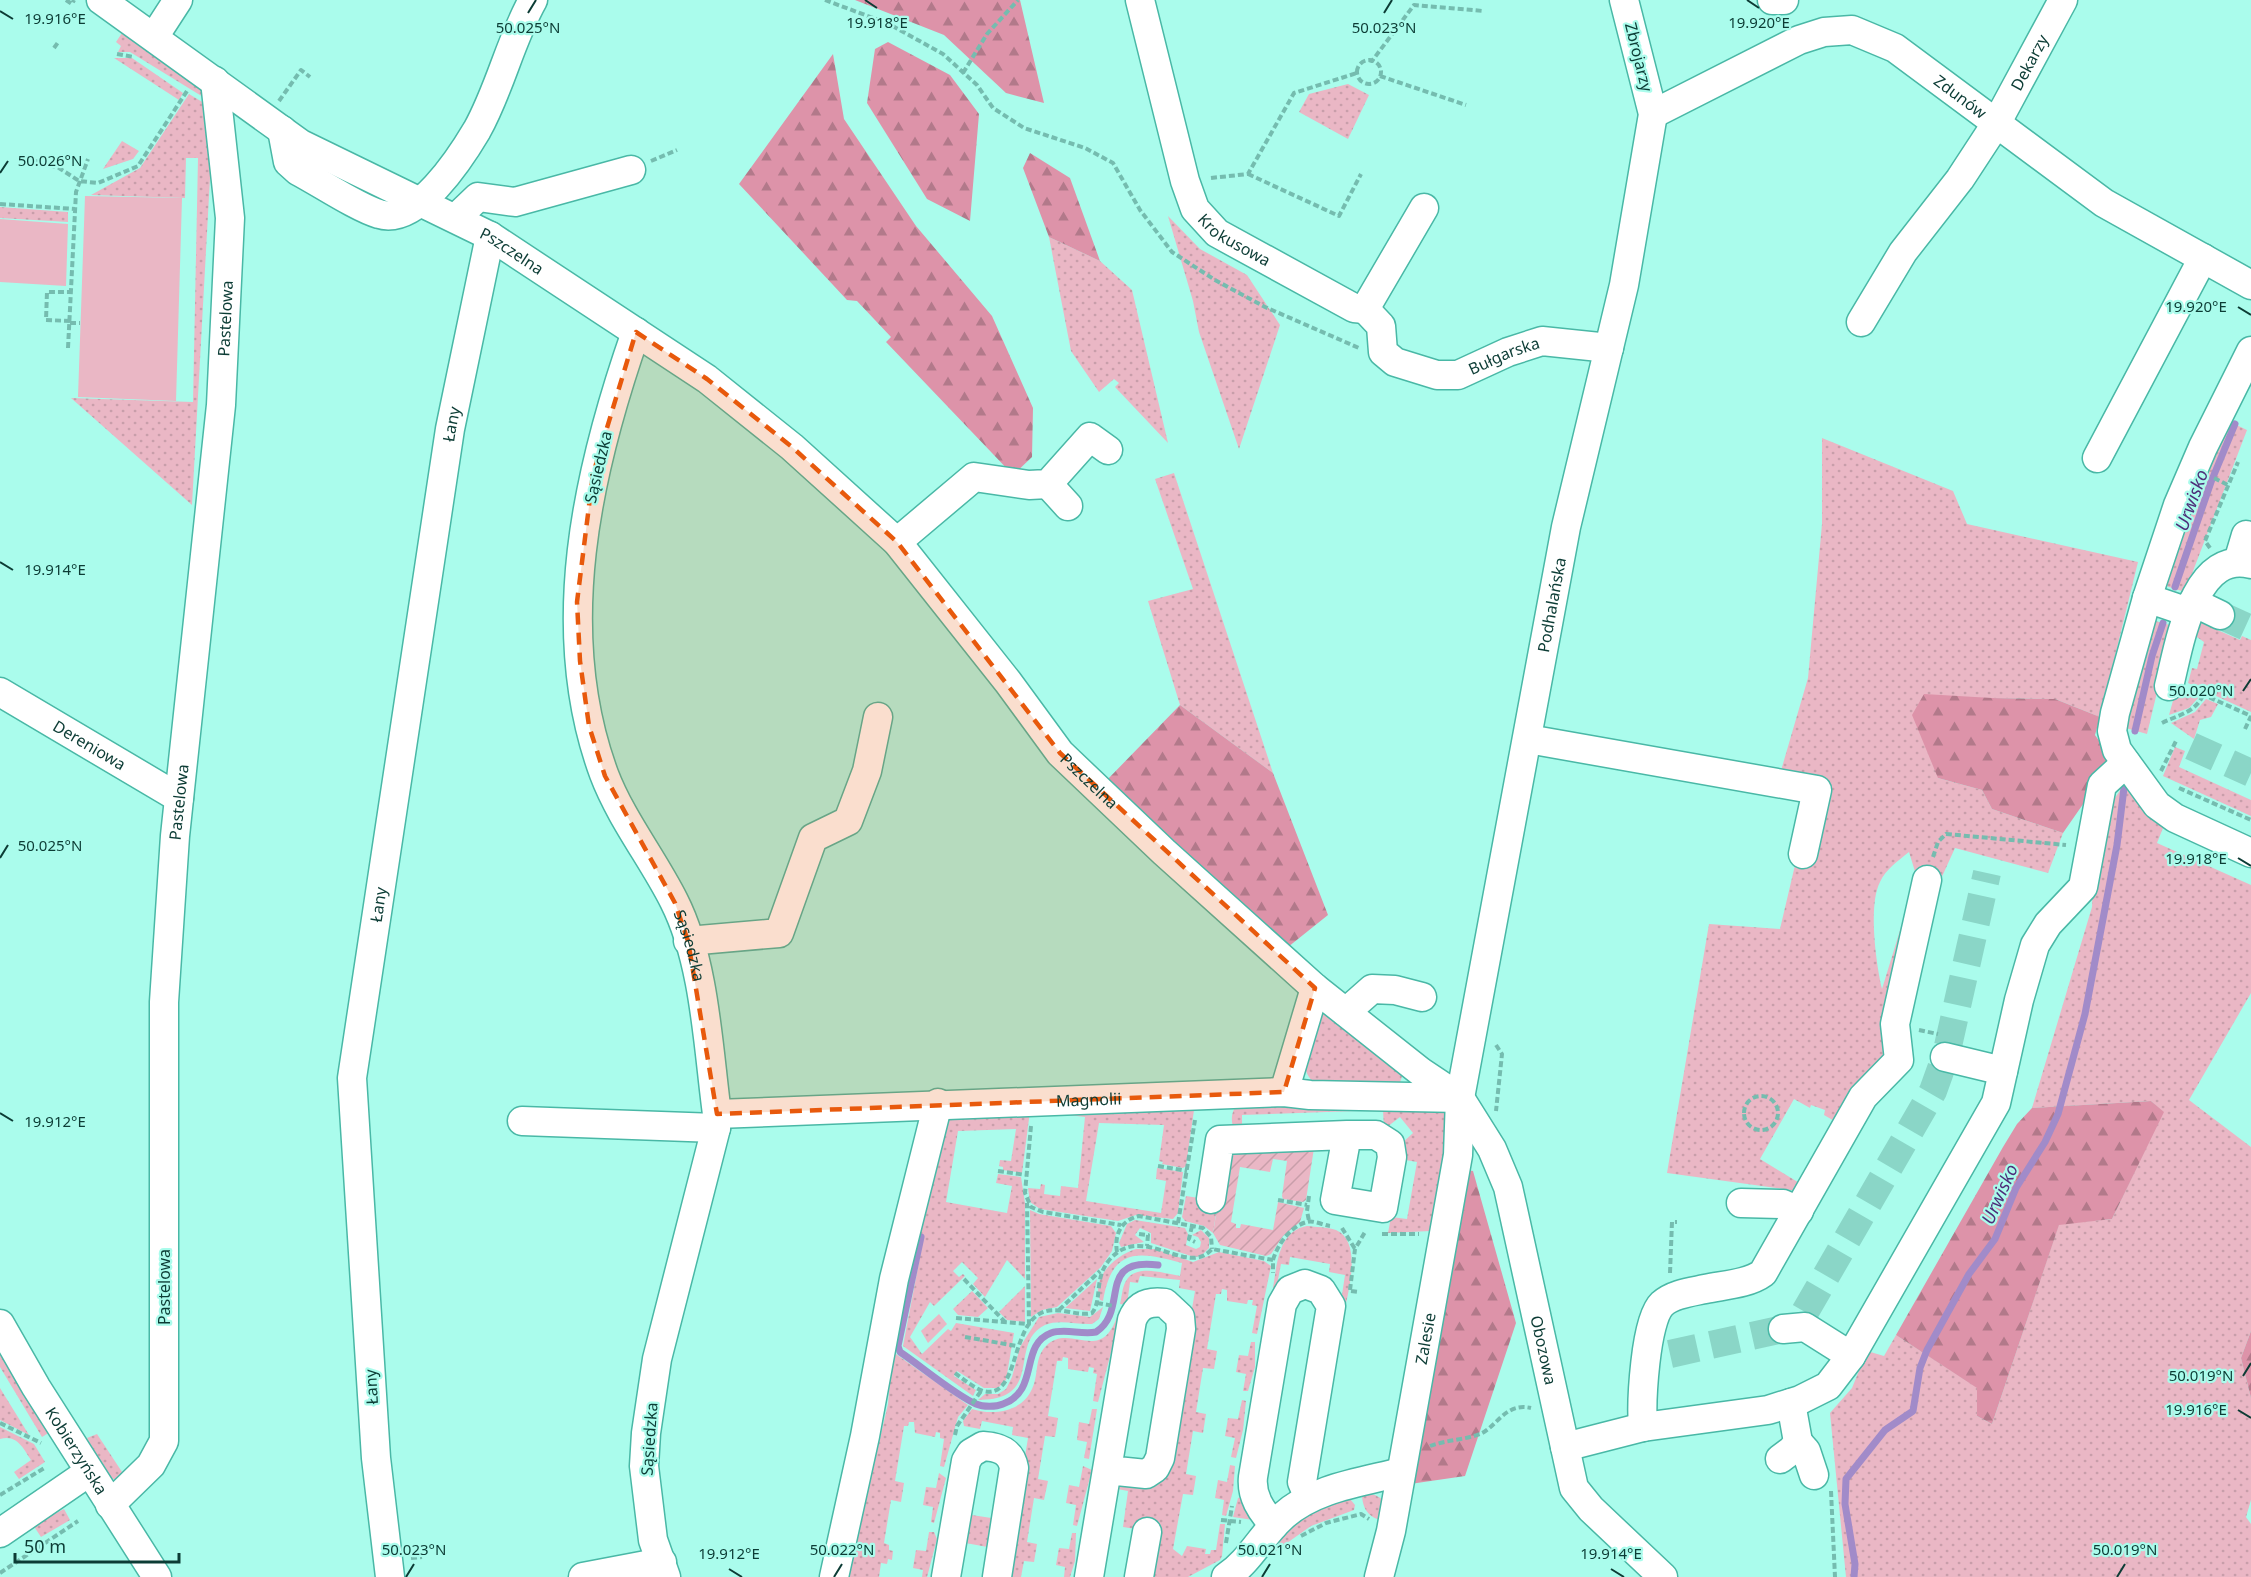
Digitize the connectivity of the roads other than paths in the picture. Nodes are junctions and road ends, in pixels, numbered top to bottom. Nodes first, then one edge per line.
1 (100, 0) edge
2 (178, 0) edge
3 (533, 0) edge
4 (1140, 0) edge
5 (1623, 0) edge
6 (1772, 0) edge
7 (1784, 0) edge
8 (2063, 0) edge
9 (147, 49) junction
10 (205, 88) junction
11 (1653, 114) junction
12 (1996, 124) junction
13 (631, 170) dead end
14 (420, 201) junction
15 (1424, 208) dead end
16 (456, 218) junction
17 (490, 236) junction
18 (2203, 258) junction
19 (2251, 285) edge
20 (1365, 309) junction
21 (1861, 322) dead end
22 (636, 332) junction
23 (1609, 348) junction
24 (2251, 351) edge
25 (1108, 450) dead end
26 (2097, 458) dead end
27 (1048, 484) junction
28 (1068, 506) dead end
29 (897, 542) junction
30 (2239, 557) edge
31 (2147, 598) junction
32 (2190, 607) junction
33 (2220, 615) tunnel mouth
34 (2169, 686) road end
35 (0, 692) edge
36 (879, 717) dead end
37 (1528, 739) junction
38 (2126, 764) junction
39 (179, 798) junction
40 (2251, 853) edge
41 (1803, 854) dead end
42 (1926, 880) road end
43 (688, 940) junction
44 (1315, 988) junction
45 (1422, 997) dead end
46 (1346, 1012) junction
47 (1945, 1056) dead end
48 (2003, 1071) junction
49 (1284, 1092) junction
50 (1227, 1094) junction
51 (1460, 1098) junction
52 (938, 1103) junction
53 (522, 1121) dead end
54 (717, 1121) junction
55 (1347, 1135) dead end
56 (1220, 1140) junction
57 (1210, 1199) dead end
58 (1741, 1203) dead end
59 (1799, 1211) junction
60 (0, 1324) edge
61 (1783, 1329) tunnel mouth
62 (1851, 1356) junction
63 (1791, 1403) junction
64 (1643, 1427) junction
65 (1565, 1447) junction
66 (1403, 1465) junction
67 (1107, 1470) junction
68 (89, 1472) junction
69 (1814, 1475) dead end
70 (1309, 1498) junction
71 (110, 1505) junction
72 (1147, 1532) dead end
73 (1286, 1532) junction
74 (0, 1533) edge
75 (664, 1569) edge
76 (157, 1577) edge
77 (390, 1577) edge
78 (583, 1577) edge
79 (834, 1577) edge
80 (946, 1577) edge
81 (997, 1577) edge
82 (1089, 1577) edge
83 (1139, 1577) edge
84 (1226, 1577) edge
85 (1379, 1577) edge
86 (1664, 1577) edge

1 - 9 street, Pszczelna
2 - 9 street
3 - 14 street
4 - 20 street, Krokusowa
5 - 11 street, Zbrojarzy
6 - 7 street
8 - 12 street, Dekarzy
9 - 10 street, Pszczelna
10 - 14 street, Pszczelna
10 - 39 street, Pastelowa
11 - 12 street, Zdunów
11 - 23 street, Podhalańska
12 - 18 street, Zdunów
12 - 21 street, Dekarzy
13 - 16 street
14 - 16 street, Pszczelna
15 - 20 street
16 - 17 street, Pszczelna
17 - 22 street, Pszczelna
17 - 77 street, Łany
18 - 19 street, Zdunów
18 - 26 street
20 - 23 street, Bułgarska
22 - 29 street, Pszczelna
22 - 43 street, Sąsiedzka
23 - 37 street, Podhalańska
24 - 31 street
25 - 27 street
27 - 28 street
27 - 29 street
29 - 44 street, Pszczelna
30 - 32 street
31 - 32 street
31 - 38 street
32 - 33 street
32 - 34 street
35 - 39 street, Dereniowa
36 - 43 street
37 - 41 street
37 - 51 street, Podhalańska
38 - 40 street
38 - 48 street
39 - 71 street, Pastelowa
42 - 59 street
43 - 54 street, Sąsiedzka
44 - 46 street, Pszczelna
44 - 49 street
45 - 46 street
46 - 51 street, Pszczelna
47 - 48 street
48 - 62 street
49 - 50 street, Magnolii
49 - 51 street, Magnolii
50 - 52 street, Magnolii
50 - 56 street
51 - 65 street, Obozowa
51 - 66 street, Zalesie
52 - 54 street, Magnolii
52 - 79 street
53 - 54 street, Magnolii
54 - 75 street, Sąsiedzka
55 - 56 street
56 - 57 street
58 - 59 street
59 - 64 street
60 - 68 street, Kobierzyńska
61 - 62 street
62 - 63 street
63 - 64 street
63 - 69 street
64 - 65 street
65 - 86 street, Obozowa
66 - 70 street
66 - 85 street, Zalesie
67 - 67 street
67 - 82 street
68 - 71 street, Kobierzyńska
68 - 74 street
70 - 73 street
70 - 73 street
71 - 76 street, Kobierzyńska
72 - 83 street
73 - 84 street
75 - 78 street
80 - 81 street

